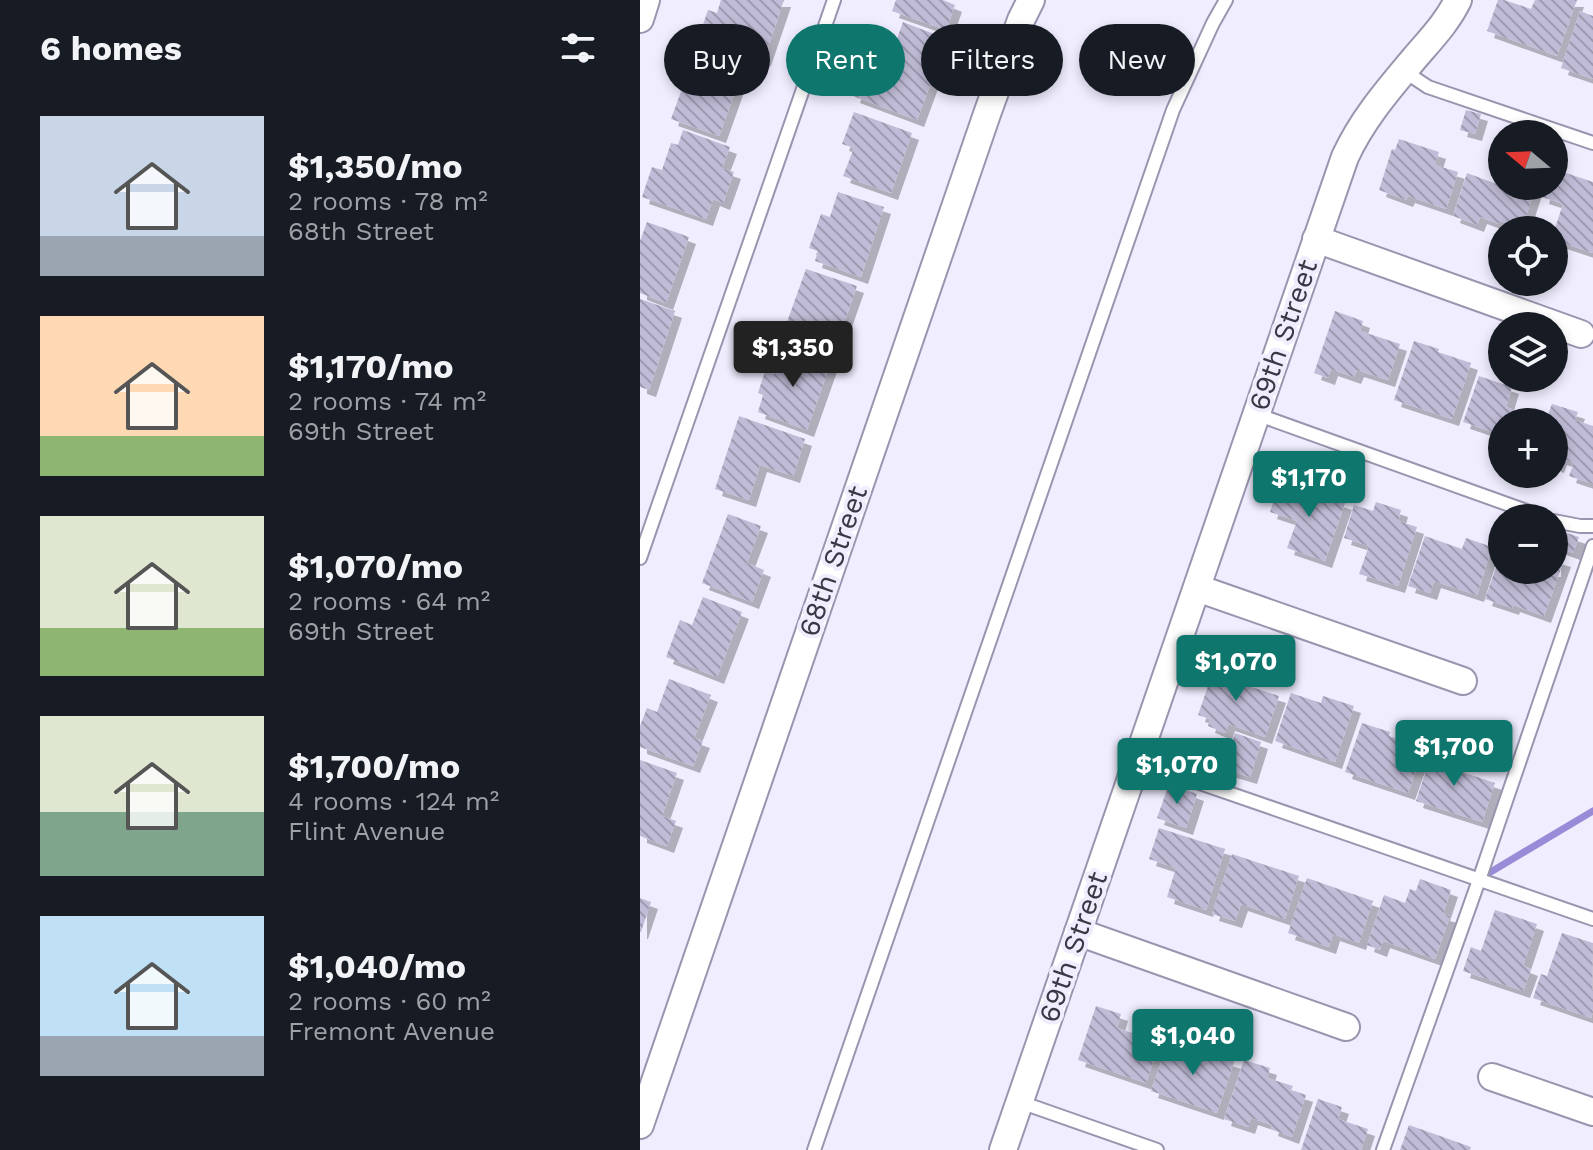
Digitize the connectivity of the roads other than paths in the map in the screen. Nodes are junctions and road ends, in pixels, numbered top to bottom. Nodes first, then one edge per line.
1 (646, 0) edge
2 (834, 0) edge
3 (1031, 0) edge
4 (1226, 0) edge
5 (1458, 0) edge
6 (640, 19) edge
7 (1404, 71) junction
8 (1593, 143) edge
9 (1316, 239) junction
10 (1581, 334) dead end
11 (1256, 414) junction
12 (1507, 504) edge
13 (1568, 524) edge
14 (1593, 526) edge
15 (1593, 546) edge
16 (640, 558) edge
17 (1197, 588) junction
18 (1463, 681) dead end
19 (1136, 761) junction
20 (1479, 880) junction
21 (1593, 919) edge
22 (1078, 932) junction
23 (1346, 1027) dead end
24 (1492, 1077) dead end
25 (1020, 1102) junction
26 (1593, 1112) edge
27 (640, 1125) edge
28 (814, 1150) edge
29 (1003, 1150) edge
30 (1157, 1150) edge
31 (1383, 1150) edge

1 - 6 street
2 - 16 lane
3 - 27 street, 68th Street
4 - 28 lane
5 - 7 street, 69th Street
7 - 8 lane
7 - 9 street, 69th Street
9 - 10 street
9 - 11 street, 69th Street
11 - 12 lane
11 - 17 street, 69th Street
13 - 14 lane
15 - 20 lane
17 - 18 street
17 - 19 street, 69th Street
19 - 20 lane
19 - 22 street, 69th Street
20 - 21 lane
20 - 31 lane
22 - 23 street
22 - 25 street, 69th Street
24 - 26 street
25 - 29 street, 69th Street
25 - 30 lane

